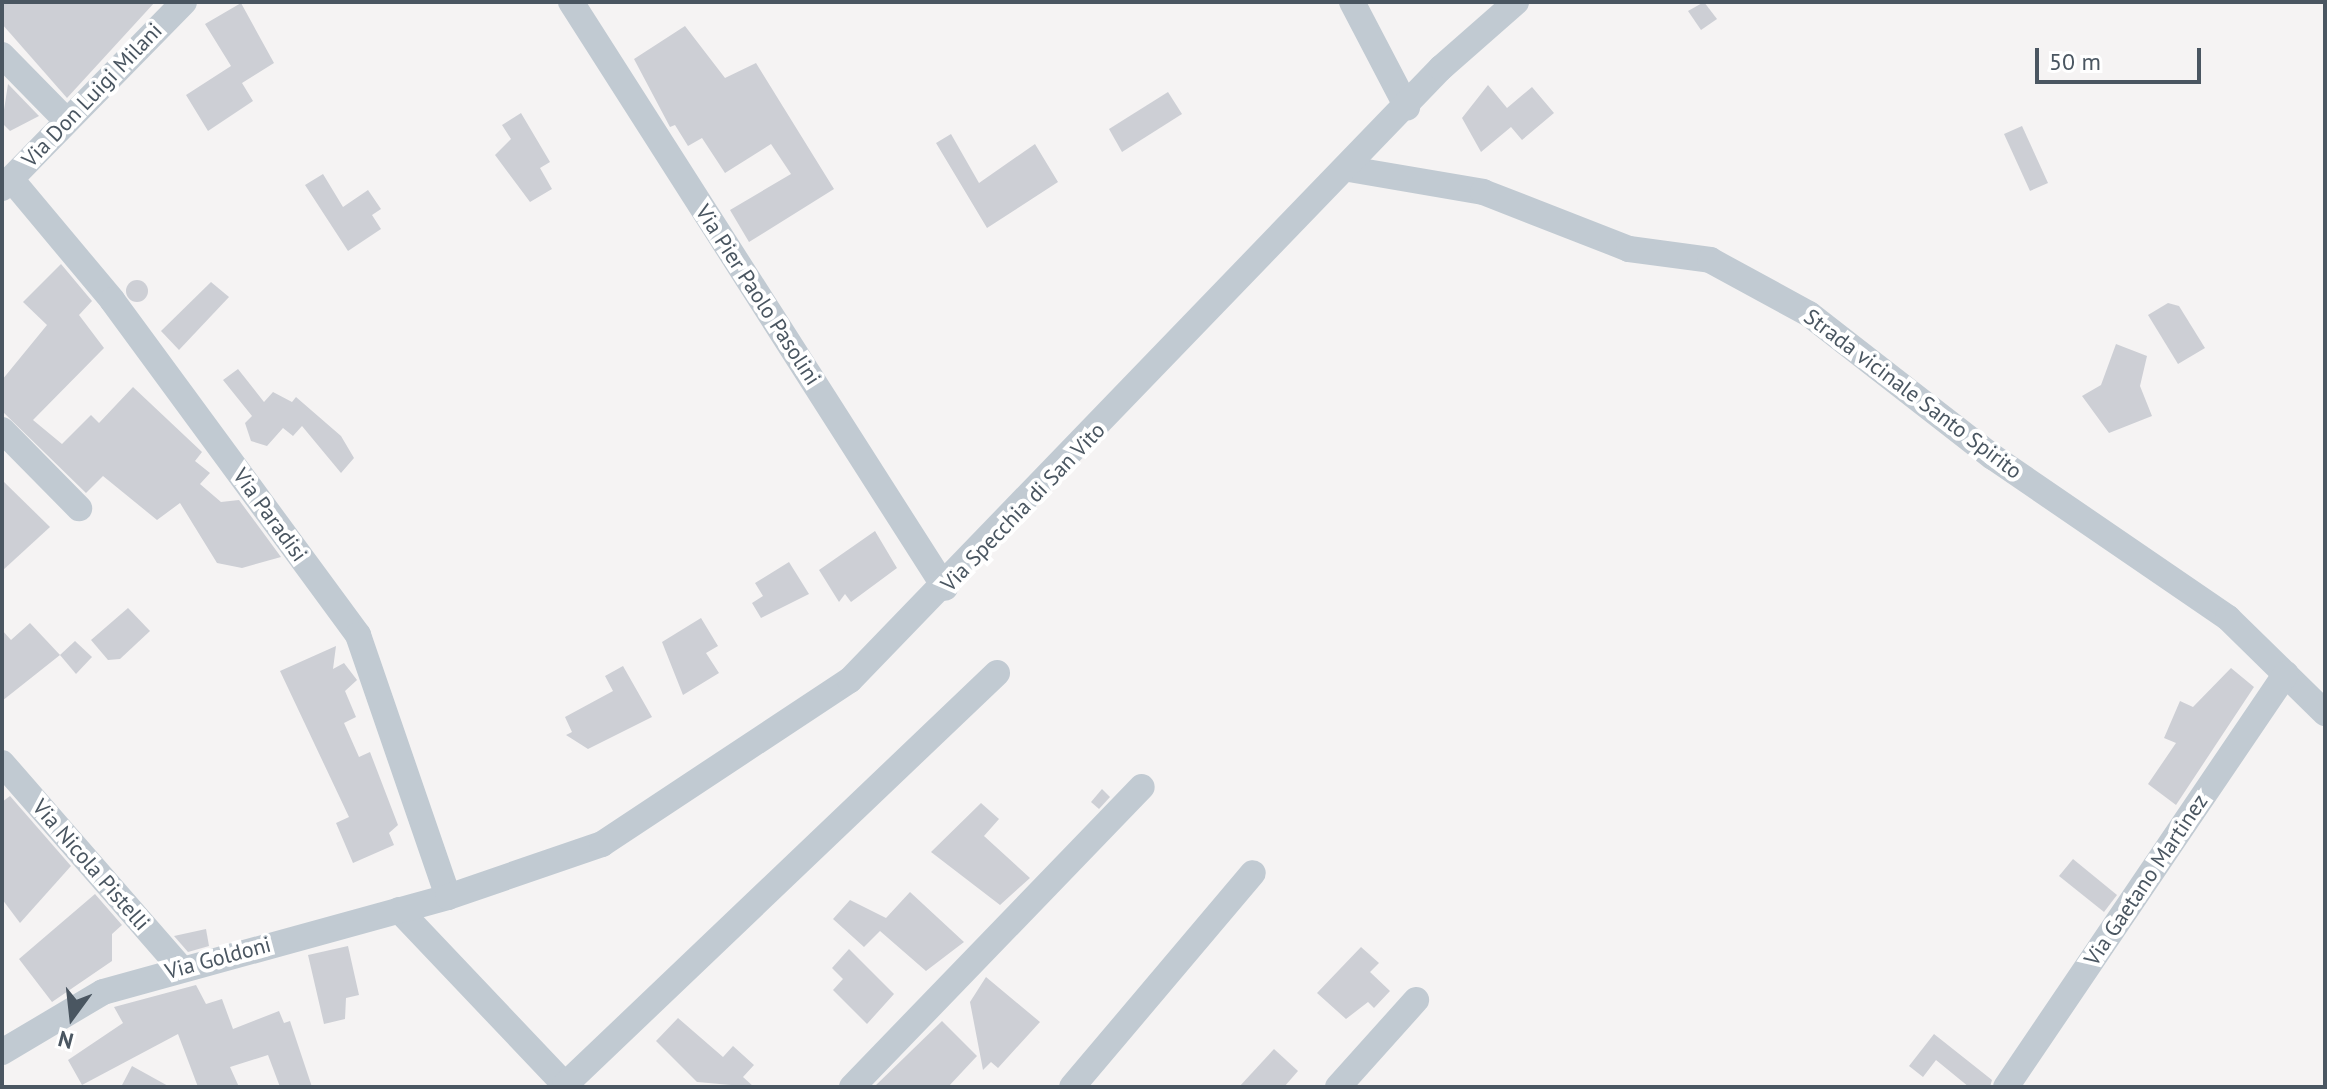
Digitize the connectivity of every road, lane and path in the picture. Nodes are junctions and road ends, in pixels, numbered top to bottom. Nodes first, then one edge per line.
1 (184, 2) edge
2 (571, 2) edge
3 (1352, 2) edge
4 (1516, 2) edge
5 (2, 55) edge
6 (1407, 107) junction
7 (64, 118) junction
8 (1349, 169) junction
9 (6, 184) edge
10 (2, 430) edge
11 (79, 508) dead end
12 (945, 588) junction
13 (997, 673) dead end
14 (2286, 674) junction
15 (2325, 713) edge
16 (2, 763) edge
17 (1142, 787) dead end
18 (1253, 873) dead end
19 (448, 897) junction
20 (399, 910) junction
21 (179, 966) junction
22 (1416, 1000) dead end
23 (2, 1052) edge
24 (566, 1086) edge
25 (852, 1087) edge
26 (1072, 1087) edge
27 (1338, 1087) edge
28 (2006, 1087) edge

1 - 7 street, Via Don Luigi Milani
2 - 12 street, Via Pier Paolo Pasolini
3 - 6 street
4 - 6 street, Via Specchia di San Vito
5 - 7 street
6 - 8 street, Via Specchia di San Vito
7 - 9 street, Via Don Luigi Milani
8 - 12 street, Via Specchia di San Vito
8 - 14 street, Strada vicinale Santo Spirito
9 - 19 street, Via Paradisi
10 - 11 street
12 - 19 street, Via Specchia di San Vito
13 - 24 street
14 - 15 street, Strada vicinale Santo Spirito
14 - 28 street, Via Gaetano Martinez
16 - 21 street, Via Nicola Pistelli
17 - 25 street
18 - 26 street
19 - 20 street, Via Goldoni
20 - 21 street, Via Goldoni
20 - 24 street
21 - 23 street, Via Goldoni
22 - 27 street

